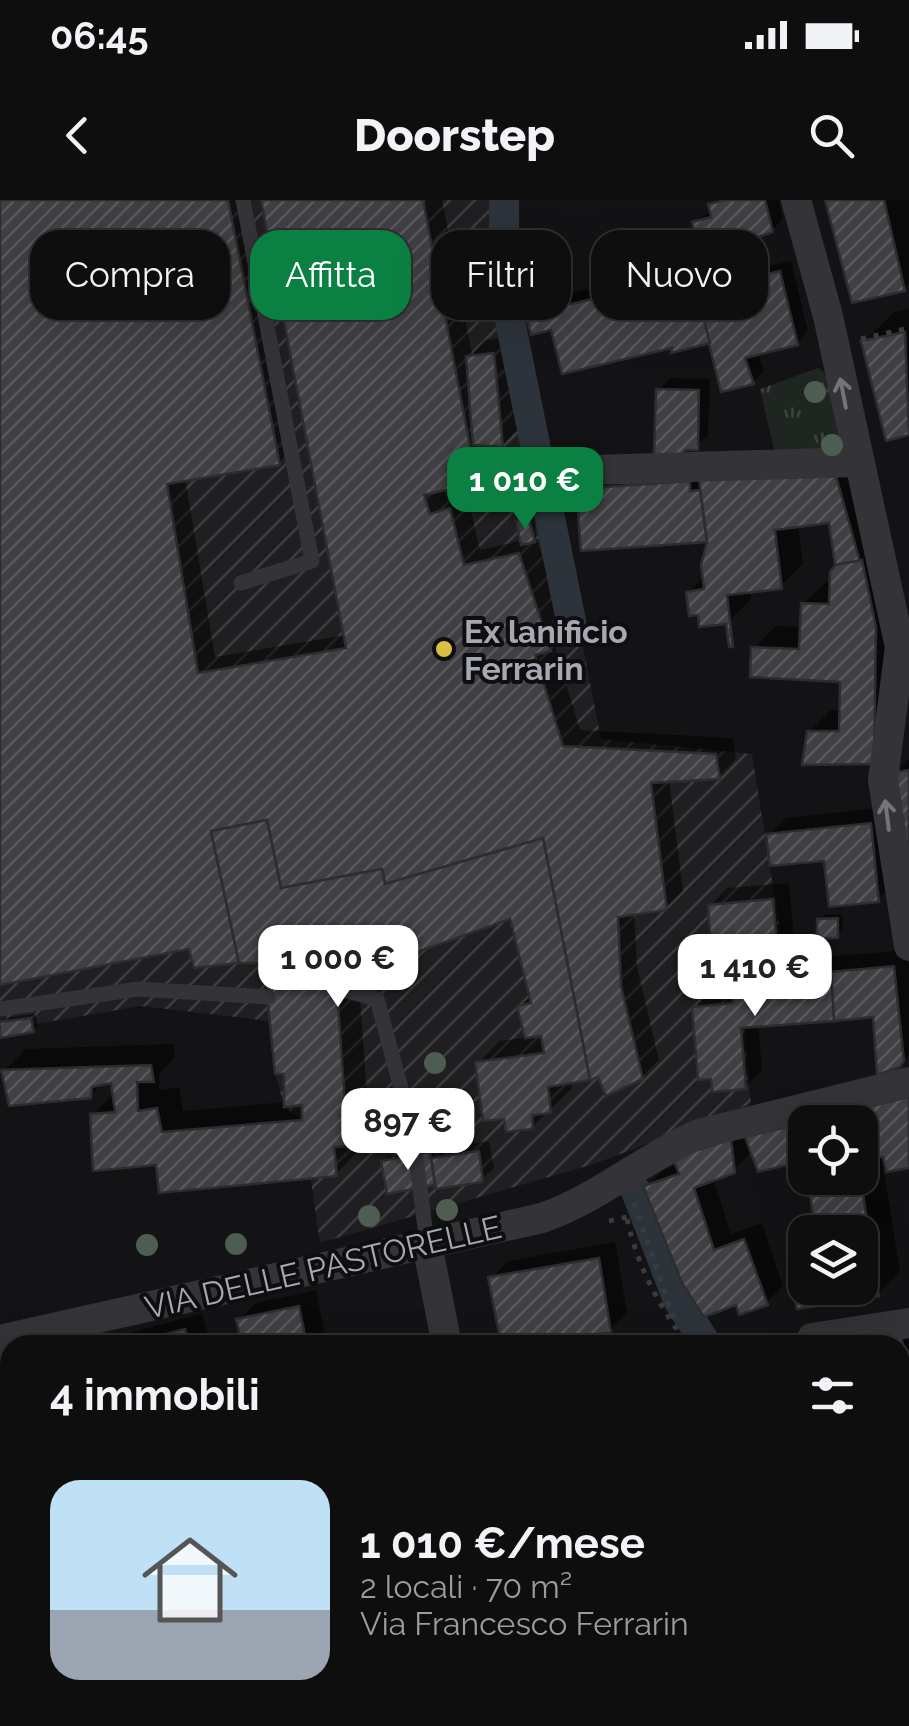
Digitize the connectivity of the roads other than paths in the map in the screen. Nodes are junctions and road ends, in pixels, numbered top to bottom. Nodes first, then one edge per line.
1 (243, 200) edge
2 (796, 200) edge
3 (857, 462) junction
4 (562, 471) dead end
5 (241, 583) dead end
6 (905, 646) edge
7 (909, 946) edge
8 (336, 988) dead end
9 (268, 997) dead end
10 (0, 1009) edge
11 (909, 1082) edge
12 (427, 1244) junction
13 (909, 1324) edge
14 (22, 1335) edge
15 (444, 1335) edge
16 (833, 1335) edge

1 - 5 lane
3 -> 2 street
3 - 4 street
3 - 6 street
7 -> 6 street
8 - 12 lane
9 - 10 lane
11 - 12 street, VIA DELLE PASTORELLE
12 - 14 street, VIA DELLE PASTORELLE
12 - 15 street
13 - 16 street

